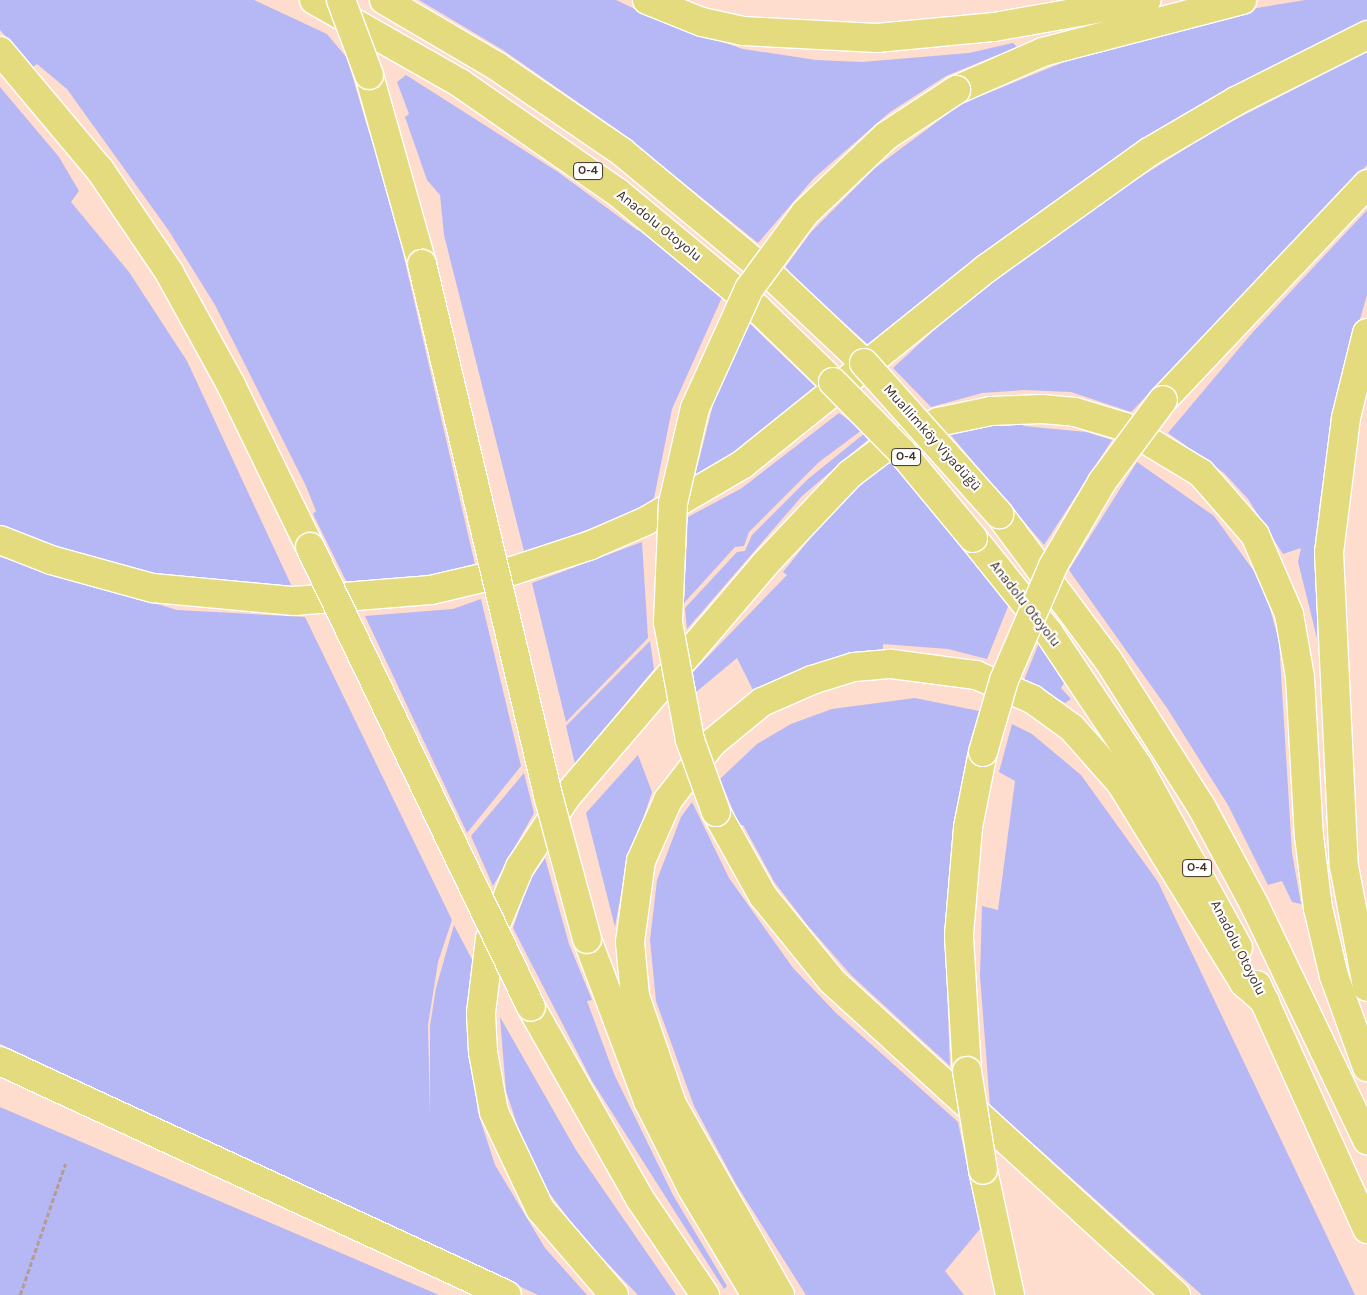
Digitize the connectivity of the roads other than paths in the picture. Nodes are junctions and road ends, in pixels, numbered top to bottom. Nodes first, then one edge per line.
1 (314, 0) edge
2 (341, 0) edge
3 (384, 0) edge
4 (647, 0) edge
5 (693, 0) edge
6 (1147, 0) edge
7 (1242, 0) edge
8 (1367, 35) edge
9 (839, 37) junction
10 (0, 51) edge
11 (1367, 184) edge
12 (1367, 334) edge
13 (0, 540) edge
14 (1367, 987) edge
15 (1265, 1001) junction
16 (0, 1061) edge
17 (1367, 1067) edge
18 (1367, 1140) edge
19 (1367, 1229) edge
20 (507, 1295) edge
21 (614, 1295) edge
22 (705, 1295) edge
23 (756, 1295) edge
24 (780, 1295) edge
25 (1010, 1295) edge
26 (1176, 1295) edge

1 - 15 highway, Anadolu Otoyolu / O-4, bridge
2 - 23 highway, bridge
3 - 18 highway, Muallimköy Viyadüğü / O-4, bridge
4 - 9 highway
5 - 9 highway
6 - 9 highway
7 - 26 highway, bridge
8 - 13 highway
10 - 22 highway, bridge
11 - 25 highway, bridge
12 - 14 highway
15 - 19 highway, Anadolu Otoyolu / O-4
15 - 24 highway
16 - 20 highway
17 - 21 highway

